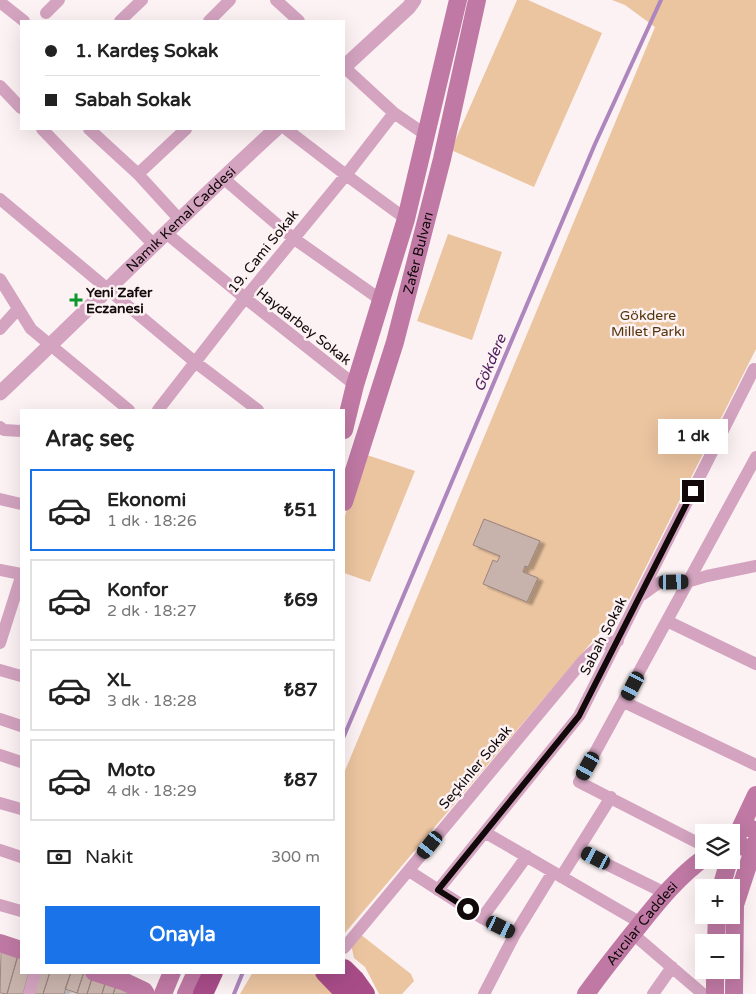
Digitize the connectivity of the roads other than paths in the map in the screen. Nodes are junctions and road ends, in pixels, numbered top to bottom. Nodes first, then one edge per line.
1 (58, 0) edge
2 (142, 0) edge
3 (230, 0) edge
4 (276, 0) edge
5 (458, 0) edge
6 (476, 0) edge
7 (0, 2) edge
8 (408, 2) edge
9 (46, 12) dead end
10 (23, 20) edge
11 (121, 20) edge
12 (210, 20) edge
13 (297, 20) edge
14 (345, 66) edge
15 (345, 68) edge
16 (0, 86) edge
17 (20, 107) edge
18 (394, 113) junction
19 (43, 130) edge
20 (185, 130) edge
21 (275, 130) edge
22 (287, 130) edge
23 (95, 131) edge
24 (426, 135) junction
25 (138, 174) junction
26 (346, 175) junction
27 (223, 178) junction
28 (0, 199) edge
29 (179, 219) junction
30 (406, 219) junction
31 (166, 233) junction
32 (293, 238) junction
33 (153, 244) junction
34 (0, 279) edge
35 (109, 288) junction
36 (244, 298) junction
37 (381, 300) junction
38 (18, 309) junction
39 (0, 330) edge
40 (50, 346) junction
41 (195, 362) junction
42 (754, 369) dead end
43 (355, 385) junction
44 (0, 393) edge
45 (128, 409) edge
46 (159, 409) edge
47 (257, 409) edge
48 (0, 426) edge
49 (345, 426) edge
50 (20, 430) edge
51 (756, 457) edge
52 (753, 473) edge
53 (0, 499) edge
54 (345, 499) edge
55 (20, 504) edge
56 (756, 566) edge
57 (0, 570) edge
58 (20, 575) edge
59 (20, 578) edge
60 (687, 582) junction
61 (640, 596) junction
62 (667, 621) junction
63 (618, 641) junction
64 (0, 643) edge
65 (756, 664) edge
66 (0, 670) edge
67 (20, 676) edge
68 (624, 702) junction
69 (0, 719) edge
70 (20, 726) edge
71 (0, 755) edge
72 (20, 762) edge
73 (756, 765) edge
74 (756, 795) edge
75 (611, 797) junction
76 (0, 803) edge
77 (20, 810) edge
78 (486, 833) junction
79 (740, 835) edge
80 (695, 841) edge
81 (756, 844) edge
82 (740, 845) edge
83 (20, 850) edge
84 (578, 850) junction
85 (3, 853) edge
86 (527, 856) junction
87 (20, 857) edge
88 (695, 864) edge
89 (409, 872) junction
90 (557, 874) junction
91 (438, 890) junction
92 (664, 893) junction
93 (0, 905) edge
94 (20, 911) edge
95 (482, 918) junction
96 (637, 929) junction
97 (515, 934) junction
98 (0, 943) edge
99 (345, 947) edge
100 (20, 950) edge
101 (672, 967) junction
102 (345, 970) edge
103 (34, 974) edge
104 (100, 974) edge
105 (171, 974) edge
106 (195, 974) edge
107 (211, 974) edge
108 (327, 974) edge
109 (716, 979) edge
110 (29, 994) edge
111 (146, 994) edge
112 (163, 994) edge
113 (186, 994) edge
114 (202, 994) edge
115 (346, 994) edge
116 (365, 994) edge
117 (484, 994) edge
118 (586, 994) edge
119 (653, 994) edge
120 (703, 994) edge
121 (715, 994) edge
122 (734, 994) edge

1 - 9 street
2 - 11 street
3 - 12 street
4 - 13 street
5 - 24 main road, Zafer Bulvarı
6 - 54 main road, Zafer Bulvarı
7 - 10 street
8 - 14 street
15 - 18 street
16 - 17 street
18 - 24 street
18 - 26 street, 19. Cami Sokak
19 - 33 street
20 - 25 street
21 - 27 street, Namık Kemal Caddesi
22 - 26 street
23 - 25 street
24 - 30 main road, Zafer Bulvarı
25 - 29 street
26 - 30 street
26 - 32 street, 19. Cami Sokak
27 - 29 street, Namık Kemal Caddesi
27 - 32 street
28 - 35 street
29 - 31 street, Namık Kemal Caddesi
30 - 37 main road, Zafer Bulvarı
31 - 33 street, Namık Kemal Caddesi
31 - 36 street, Haydarbey Sokak
32 - 36 street, 19. Cami Sokak
32 - 37 street
33 - 35 street, Namık Kemal Caddesi
34 - 38 street
35 - 40 street, Namık Kemal Caddesi
35 - 41 street
36 - 41 street, 19. Cami Sokak
36 - 43 street, Haydarbey Sokak
37 - 43 main road, Zafer Bulvarı
38 - 39 street
38 - 40 street
40 - 44 street, Namık Kemal Caddesi
40 - 45 street
41 - 46 street, 19. Cami Sokak
41 - 47 street
42 - 61 street, Sabah Sokak
43 - 49 main road, Zafer Bulvarı
48 - 50 street
51 - 52 street
52 - 60 street
53 - 55 street
56 - 60 street
57 - 58 street
59 - 64 street
60 - 61 street
60 - 62 street
61 - 63 street, Sabah Sokak
62 - 65 street
62 - 68 street
63 - 78 street, Sabah Sokak
63 - 89 street, Seçkinler Sokak
66 - 67 street
68 - 73 street
68 - 75 street
69 - 70 street
71 - 72 street
74 - 79 main road
75 - 80 street
75 - 84 street
76 - 77 street
78 - 86 street
78 - 91 street, Sabah Sokak
81 - 82 main road
81 - 122 main road
83 - 85 street
84 - 90 street
84 - 92 street
85 - 87 street
86 - 90 street
86 - 95 street
88 - 92 main road, Atıcılar Caddesi
89 - 91 street
89 - 99 street, Seçkinler Sokak
90 - 96 street
90 - 97 street
91 - 95 street
92 - 96 main road, Atıcılar Caddesi
93 - 94 street
95 - 97 street
96 - 101 street
96 - 118 main road, Atıcılar Caddesi
97 - 117 street
98 - 100 main road
101 - 119 street
101 - 120 street
102 - 116 highway
103 - 110 street
104 - 111 main road
105 - 112 main road
106 - 113 main road
107 - 114 highway
108 - 115 highway
109 - 121 main road

